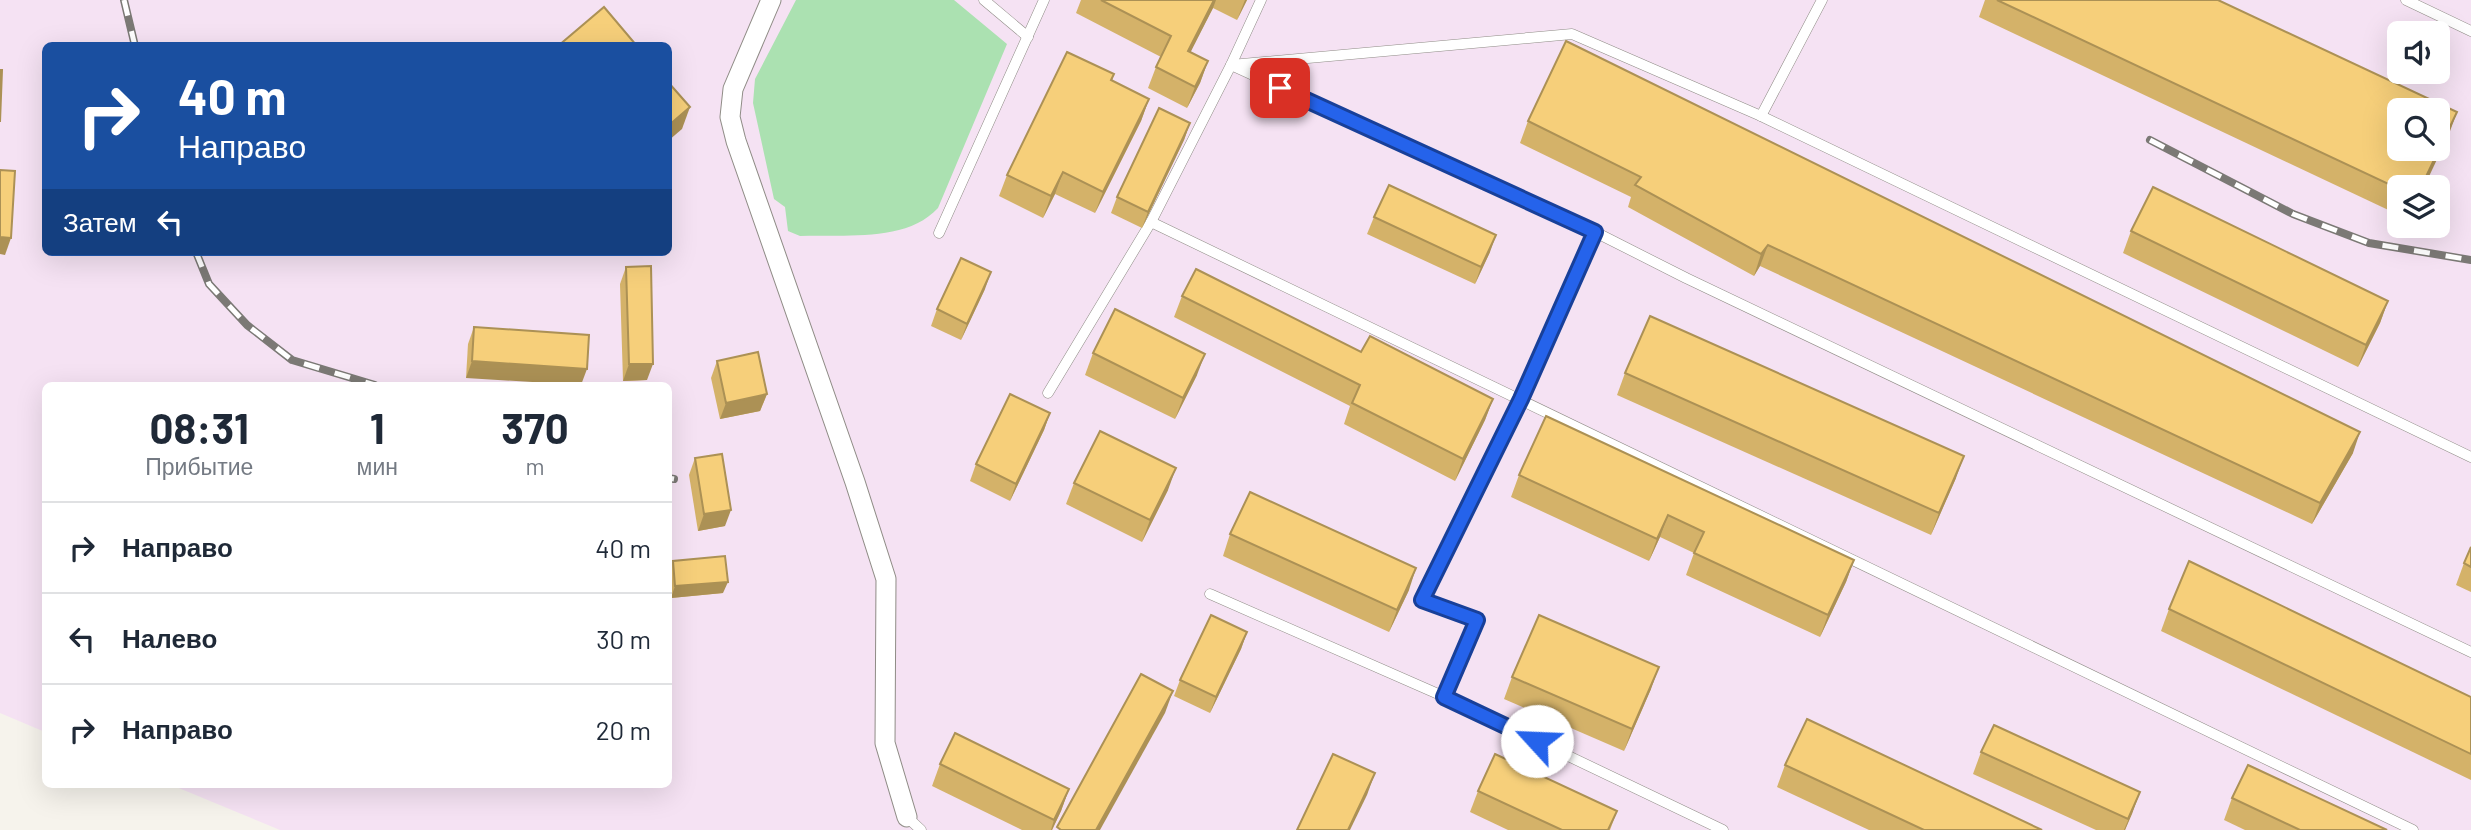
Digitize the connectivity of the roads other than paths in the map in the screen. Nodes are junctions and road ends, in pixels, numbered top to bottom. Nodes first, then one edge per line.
1 (771, 0) edge
2 (984, 0) edge
3 (1044, 0) edge
4 (1261, 0) edge
5 (1822, 0) edge
6 (2406, 0) edge
7 (2471, 31) edge
8 (1028, 37) junction
9 (1231, 65) junction
10 (1761, 116) junction
11 (1151, 222) junction
12 (1595, 232) junction
13 (939, 233) dead end
14 (1048, 393) dead end
15 (1521, 399) junction
16 (2471, 457) edge
17 (1210, 594) dead end
18 (2471, 653) edge
19 (1444, 697) junction
20 (914, 826) edge
21 (1723, 830) edge
22 (2413, 830) edge

1 - 20 street
2 - 8 lane
3 - 8 lane
4 - 9 lane
5 - 10 lane
6 - 7 lane
8 - 13 lane
9 - 10 lane
9 - 11 lane
9 - 12 lane
10 - 16 lane
11 - 14 lane
11 - 15 lane
12 - 15 lane
12 - 18 lane
15 - 19 lane
15 - 22 lane
17 - 19 lane
19 - 21 lane

